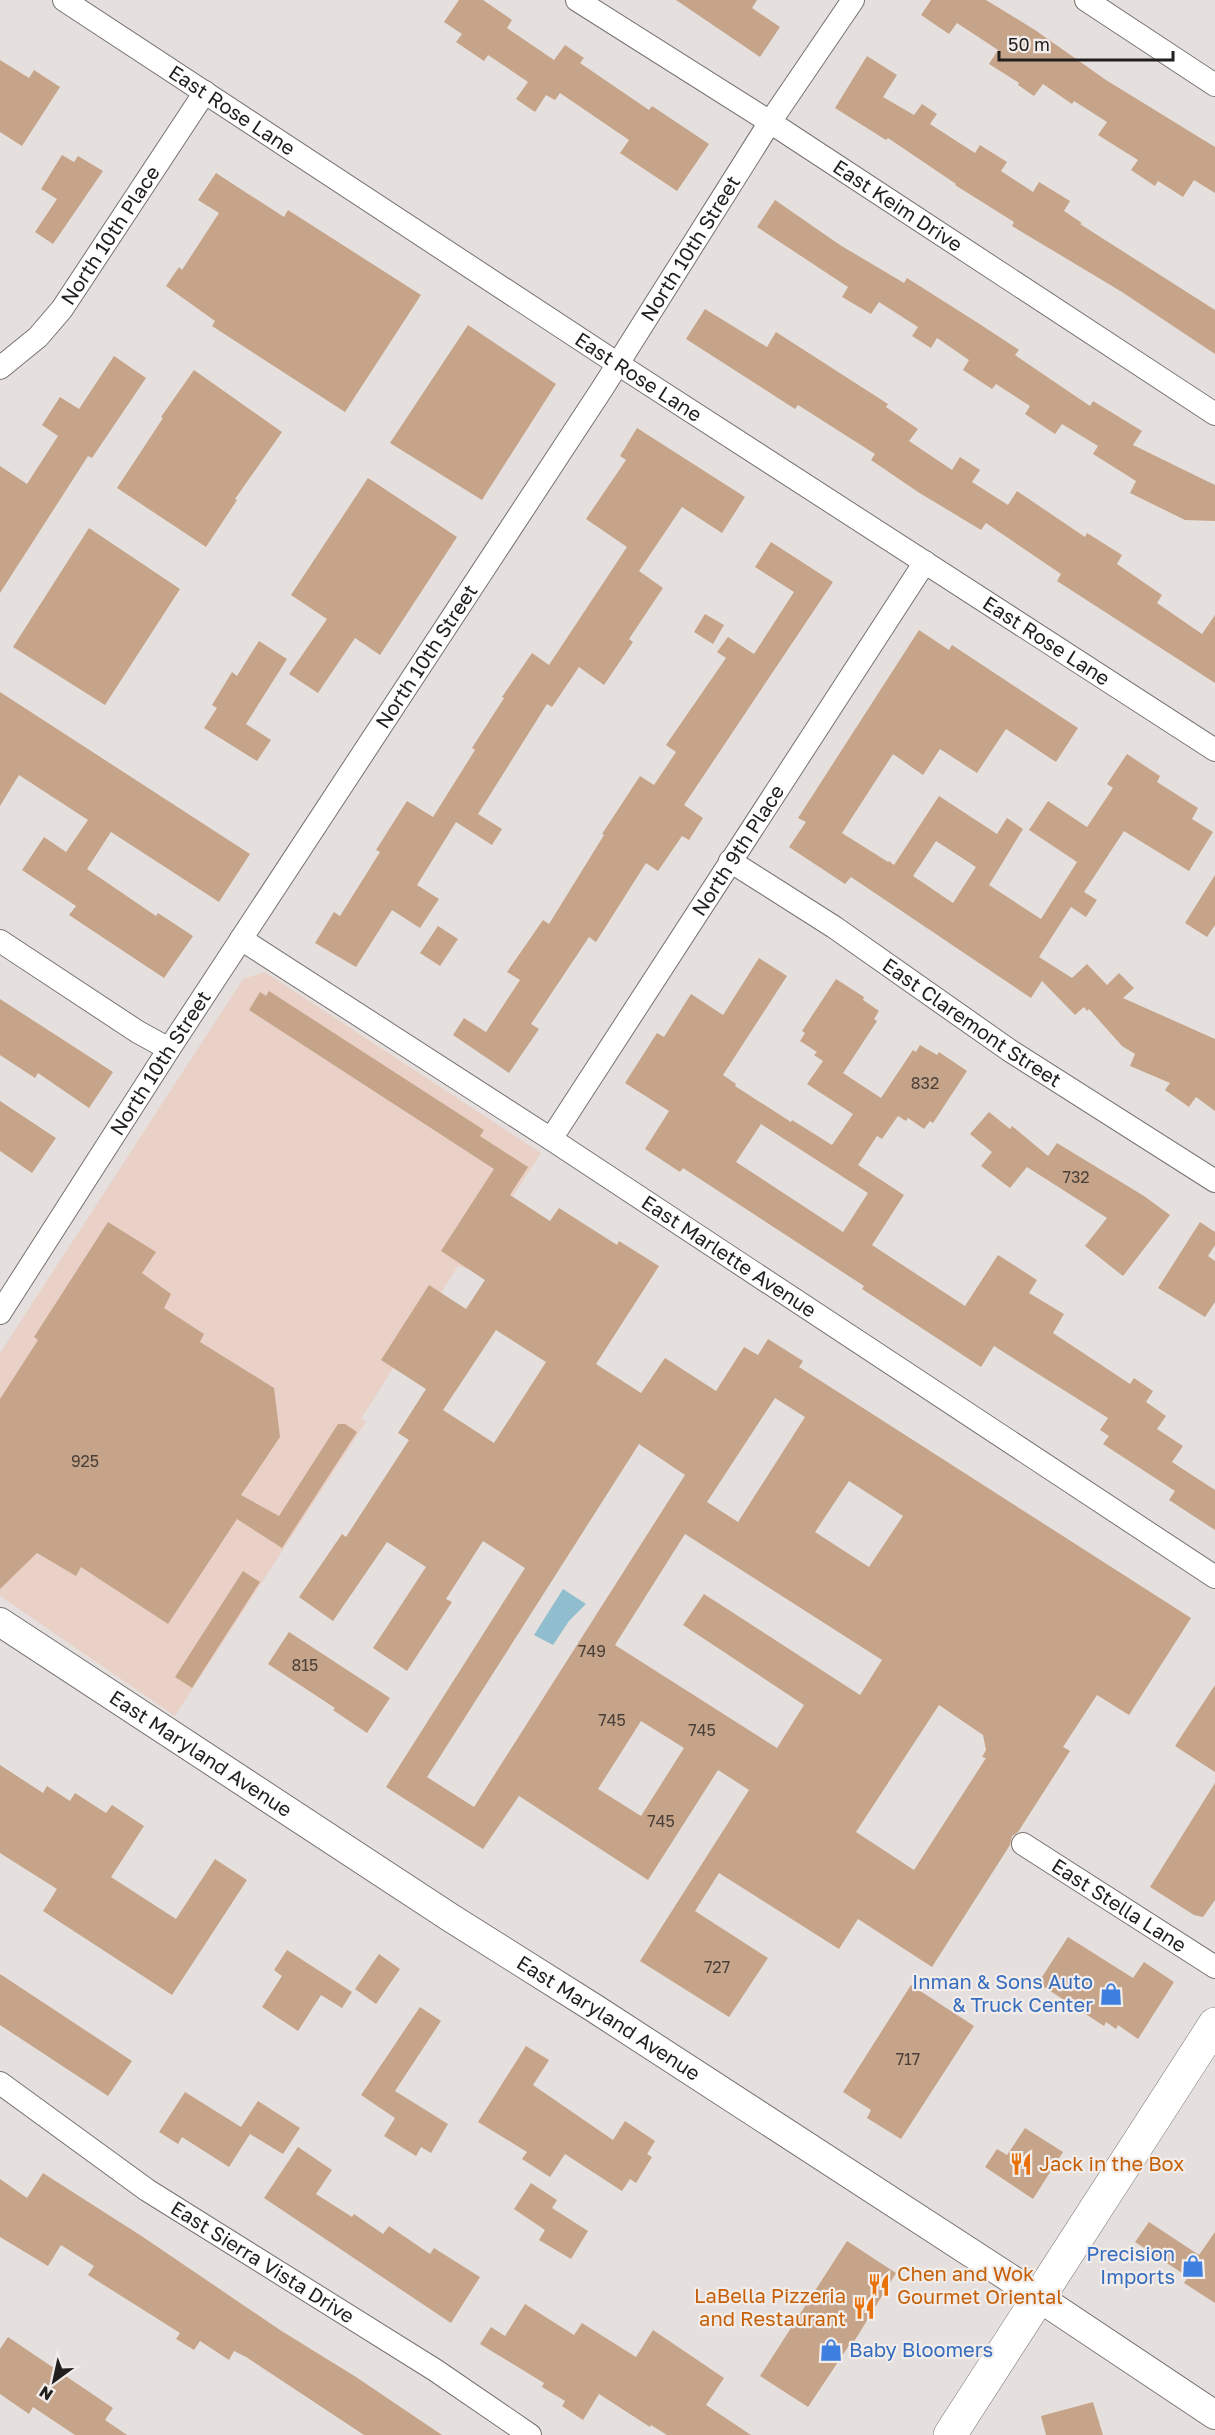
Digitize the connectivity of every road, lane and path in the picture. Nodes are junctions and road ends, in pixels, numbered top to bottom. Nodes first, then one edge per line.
1 (64, 0) edge
2 (577, 0) edge
3 (853, 0) edge
4 (1086, 0) edge
5 (1215, 85) edge
6 (205, 92) junction
7 (770, 122) junction
8 (618, 364) junction
9 (0, 368) edge
10 (1215, 414) edge
11 (925, 562) junction
12 (1215, 750) edge
13 (730, 861) junction
14 (241, 939) junction
15 (0, 941) edge
16 (169, 1049) junction
17 (551, 1139) junction
18 (1215, 1181) edge
19 (0, 1313) edge
20 (1215, 1578) edge
21 (0, 1622) edge
22 (1023, 1844) dead end
23 (1215, 1967) edge
24 (1215, 2024) edge
25 (0, 2083) edge
26 (1039, 2297) junction
27 (1215, 2415) edge
28 (530, 2435) edge
29 (950, 2435) edge

1 - 6 street, East Rose Lane
2 - 7 street, East Keim Drive
3 - 7 street, North 10th Street
4 - 5 street
6 - 8 street, East Rose Lane
6 - 9 street, North 10th Place
7 - 8 street, North 10th Street
7 - 10 street, East Keim Drive
8 - 11 street, East Rose Lane
8 - 14 street, North 10th Street
11 - 12 street, East Rose Lane
11 - 13 street, North 9th Place
13 - 17 street, North 9th Place
13 - 18 street, East Claremont Street
14 - 16 street, North 10th Street
14 - 17 street, East Marlette Avenue
15 - 16 street
16 - 19 street, North 10th Street
17 - 20 street, East Marlette Avenue
21 - 26 street, East Maryland Avenue
22 - 23 street, East Stella Lane
24 - 26 main road
25 - 28 street, East Sierra Vista Drive
26 - 27 street, East Maryland Avenue
26 - 29 main road

